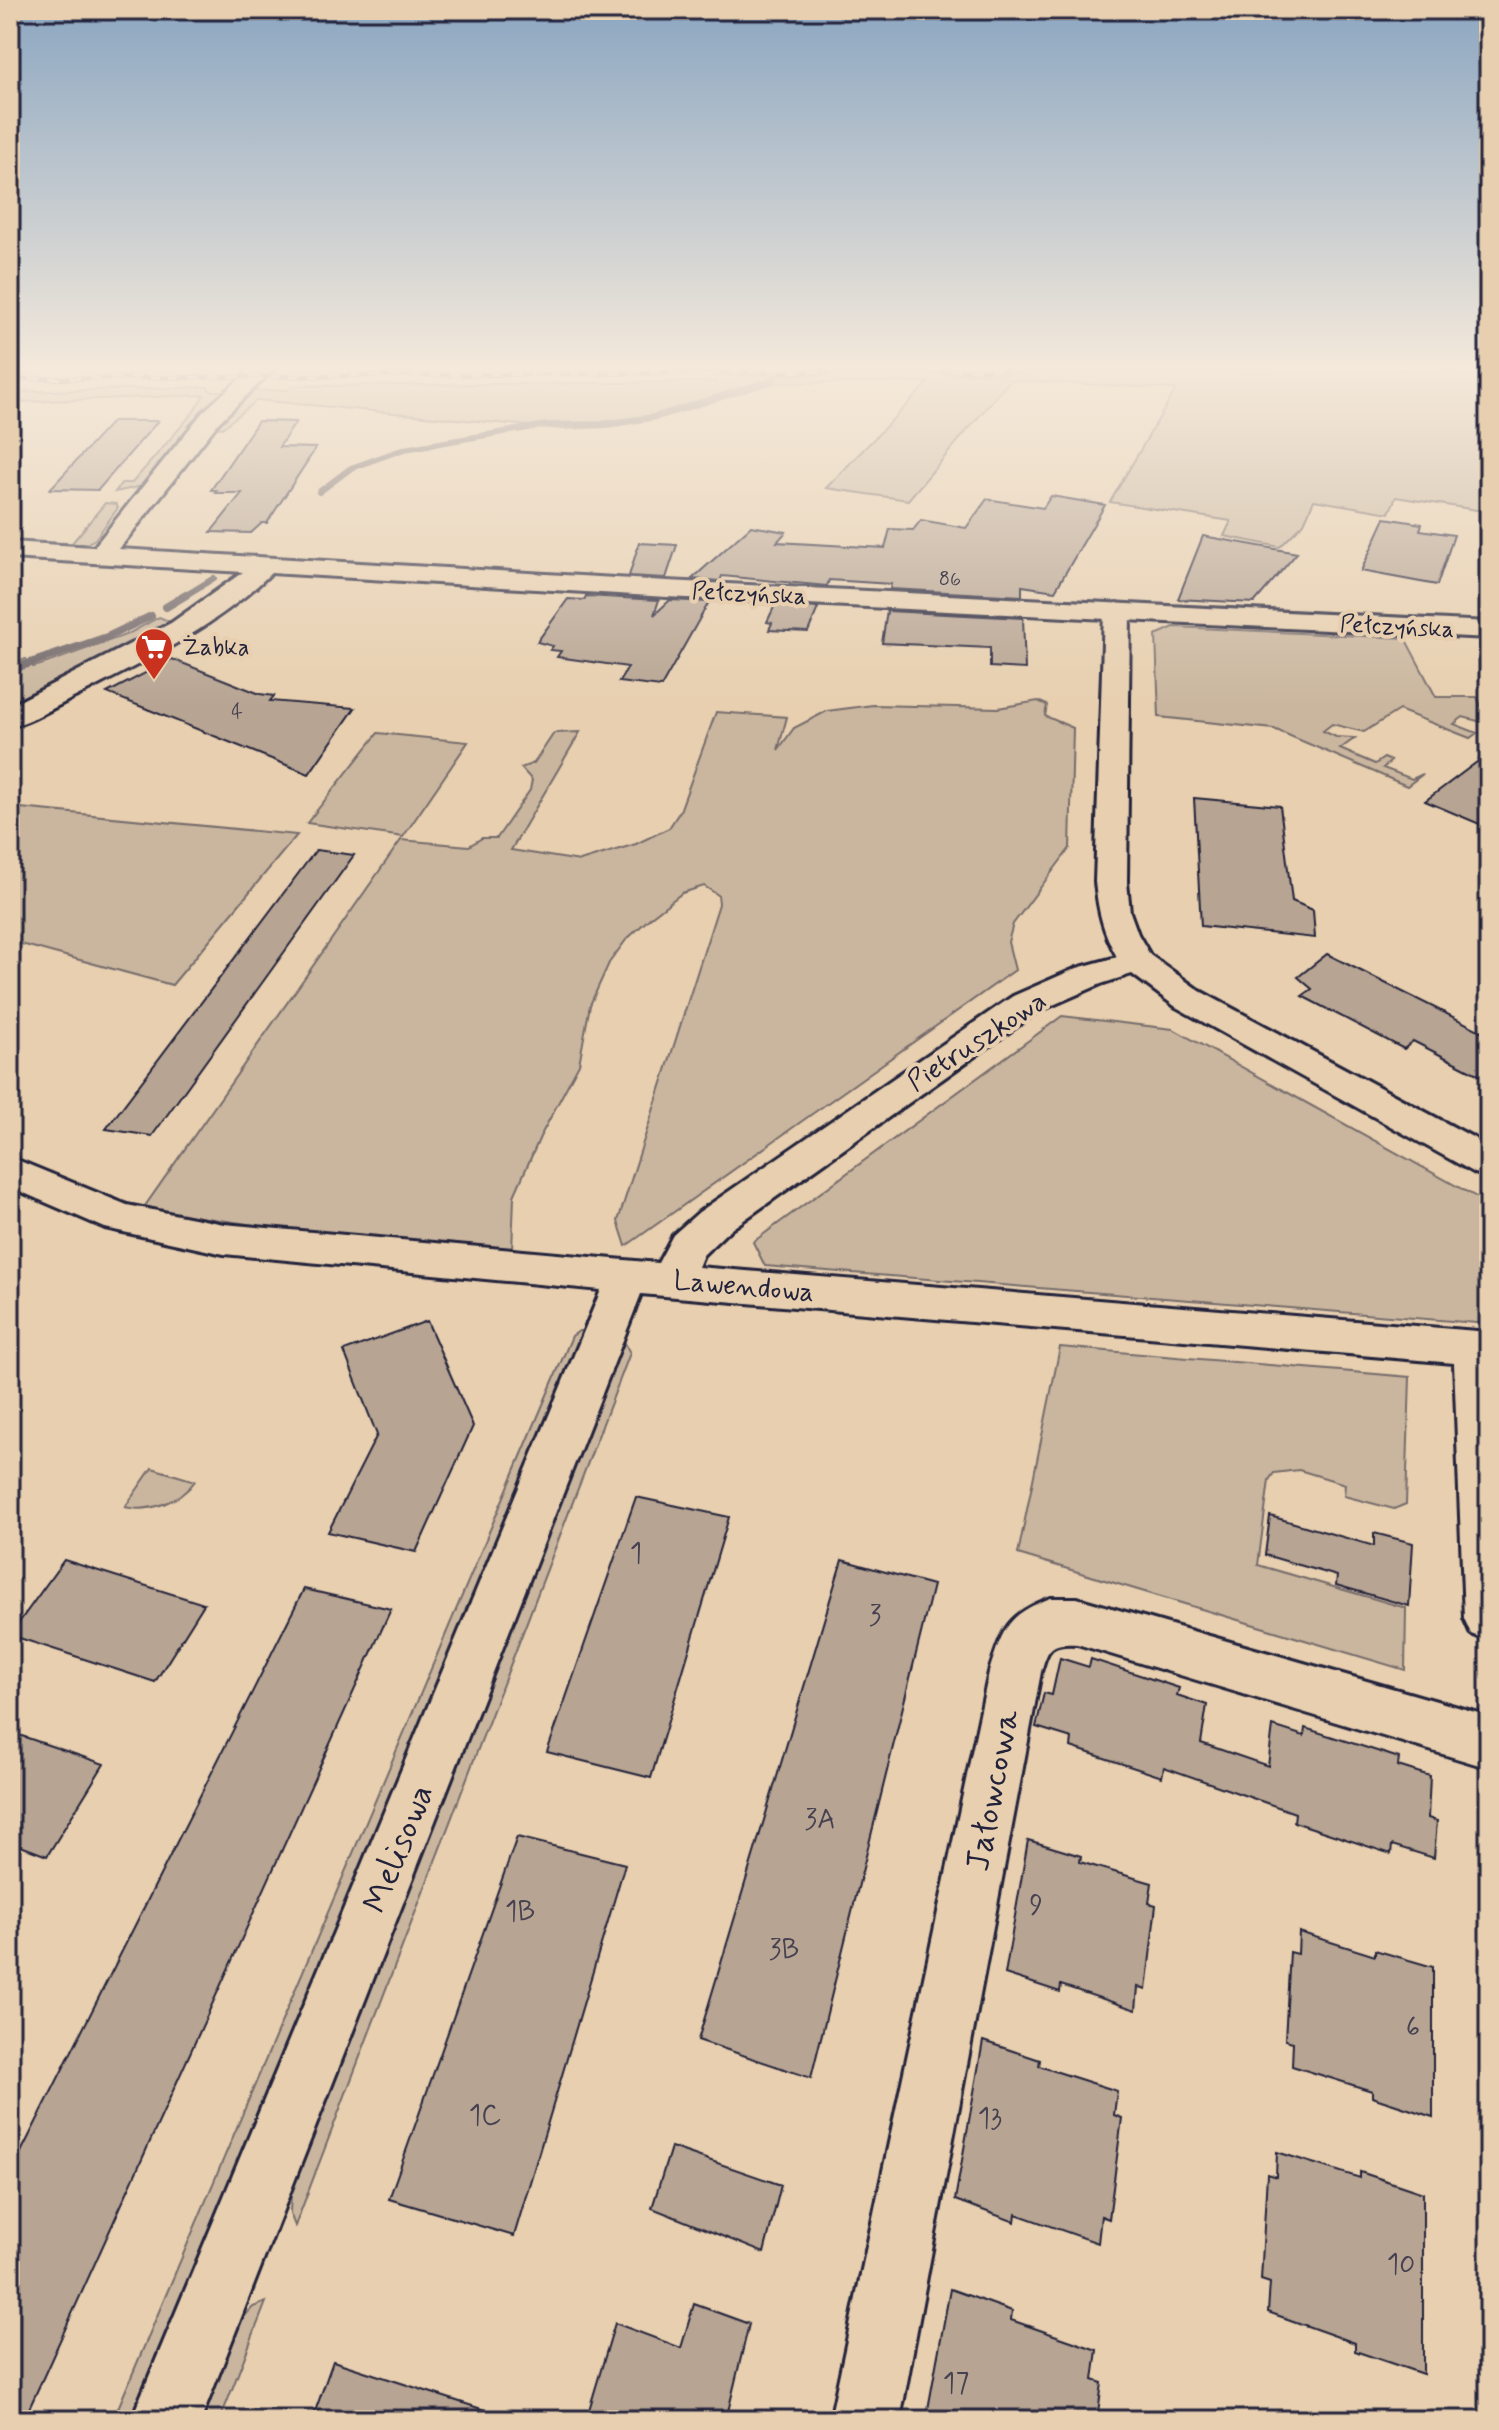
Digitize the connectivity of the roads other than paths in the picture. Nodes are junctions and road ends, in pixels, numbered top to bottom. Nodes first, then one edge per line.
1 (160, 480) edge
2 (10, 550) edge
3 (101, 555) junction
4 (267, 563) junction
5 (1117, 611) junction
6 (1489, 630) edge
7 (10, 718) edge
8 (1137, 962) junction
9 (1489, 1163) edge
10 (10, 1171) edge
11 (649, 1278) junction
12 (1482, 1348) edge
13 (1489, 1618) edge
14 (1489, 1742) edge
15 (166, 2420) edge
16 (865, 2420) edge

1 - 3 main road
2 - 3 main road, Pełczyńska
3 - 4 main road, Pełczyńska
4 - 5 main road, Pełczyńska
4 - 7 main road
5 - 6 main road, Pełczyńska
5 - 8 street
8 - 9 street
8 - 11 street, Pietruszkowa
10 - 11 street, Lawendowa
11 - 12 street, Lawendowa
11 - 15 street, Melisowa
12 - 13 street
14 - 16 street, Jałowcowa

